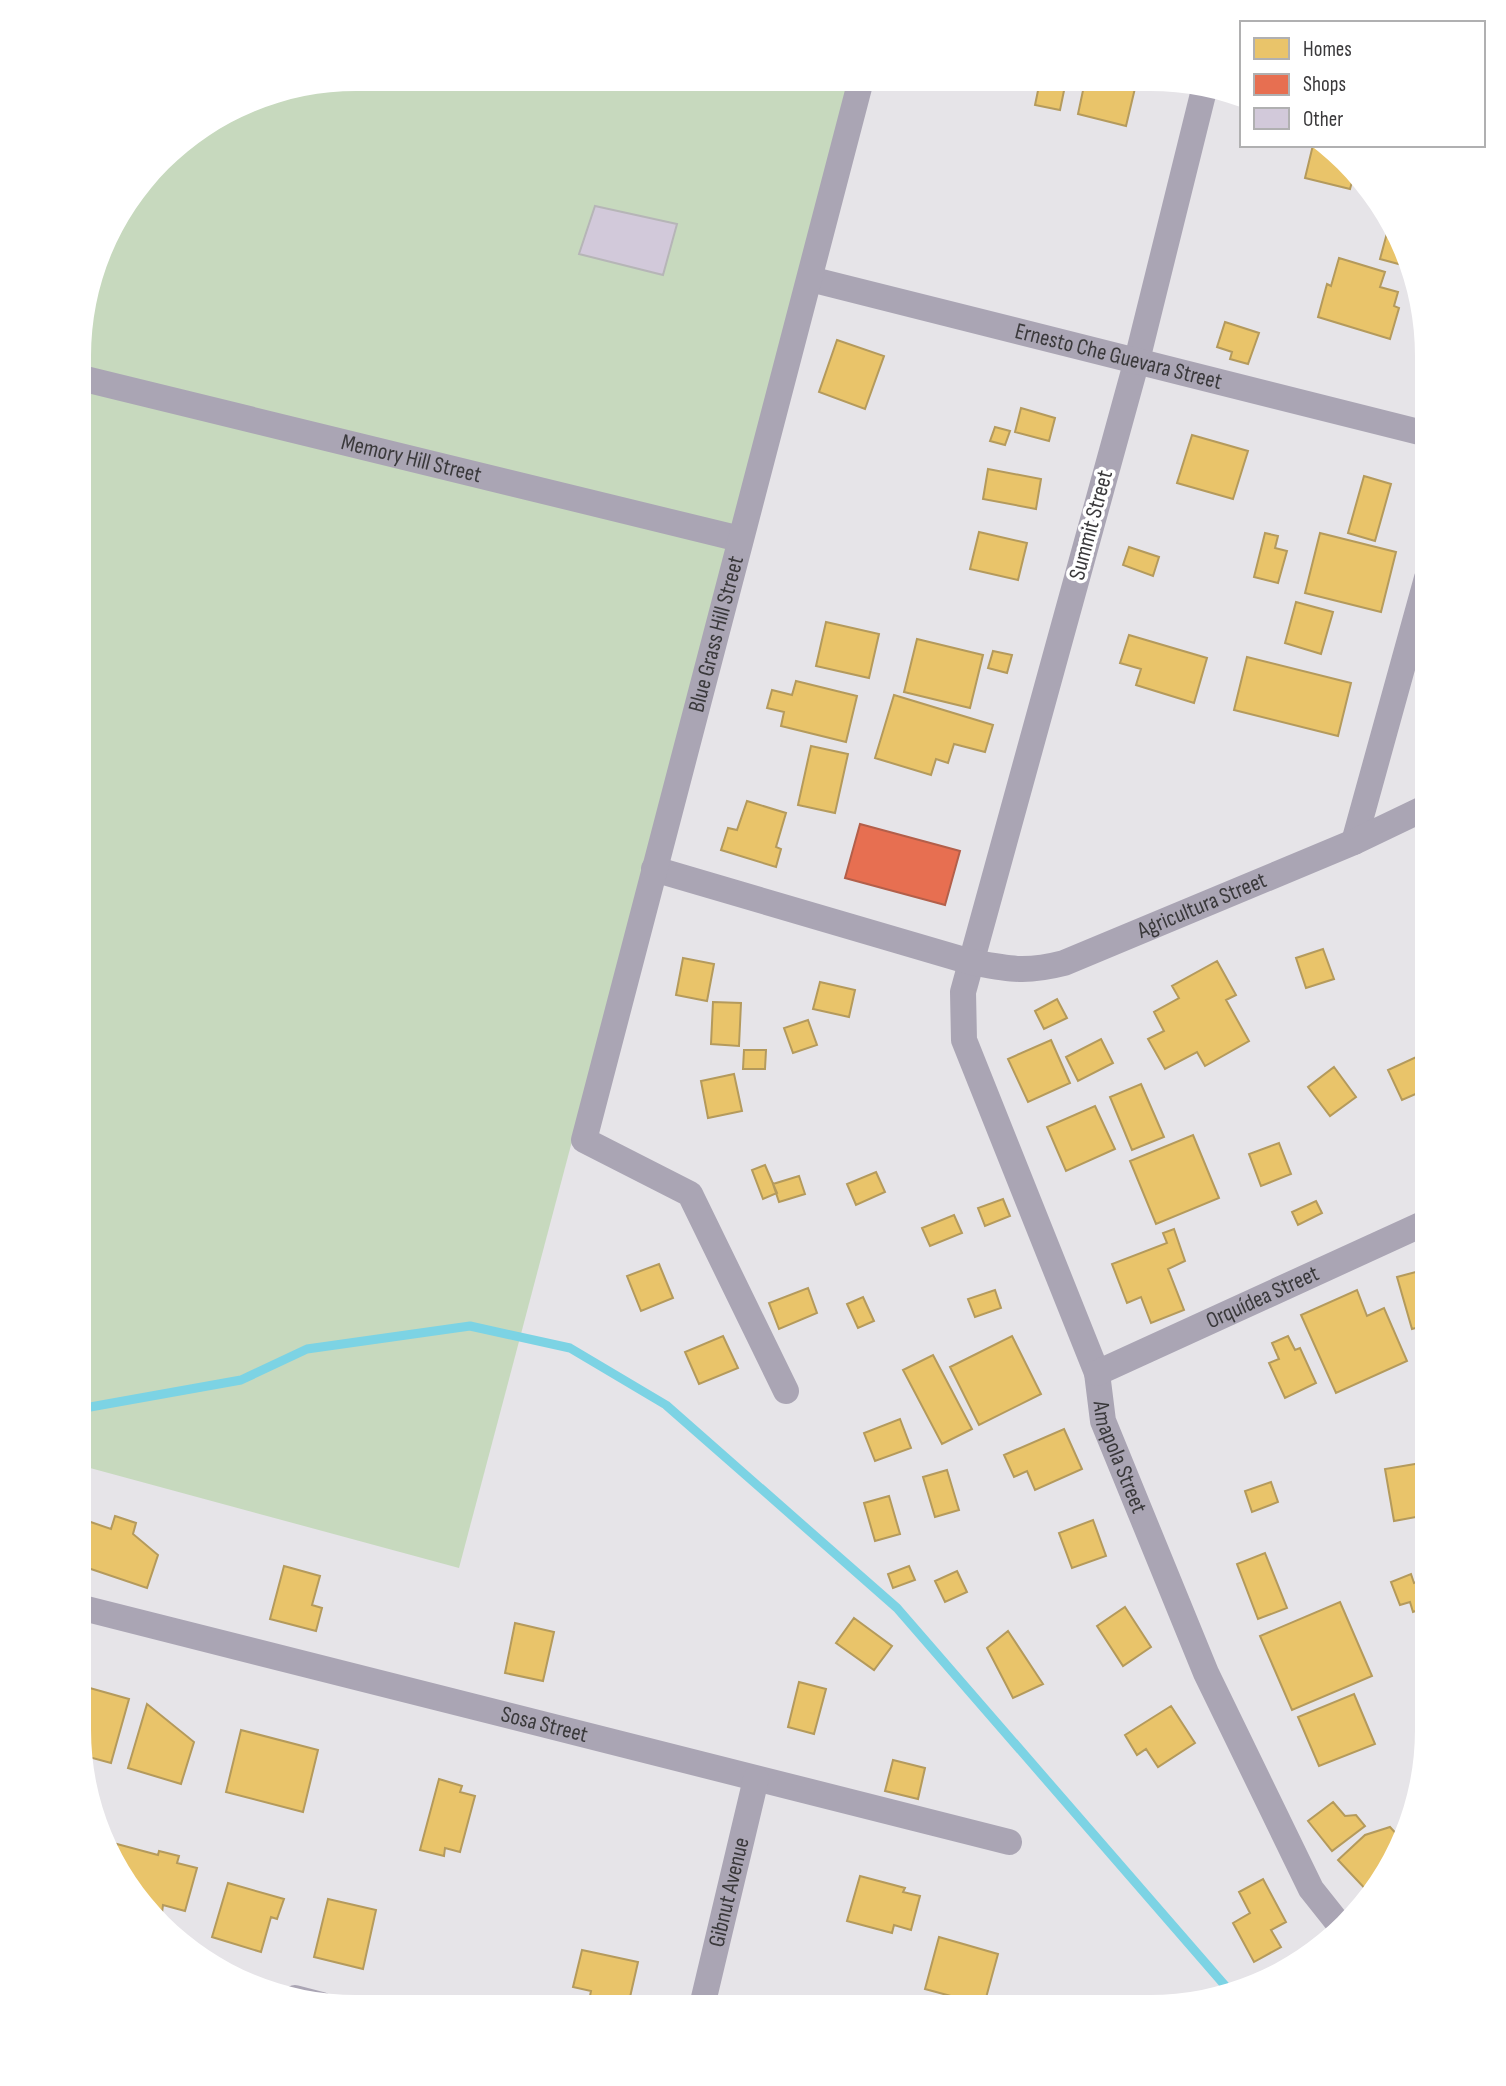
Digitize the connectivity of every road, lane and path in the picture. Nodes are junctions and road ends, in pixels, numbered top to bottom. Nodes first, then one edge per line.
1 (858, 91) edge
2 (1202, 96) edge
3 (810, 279) junction
4 (1137, 360) junction
5 (91, 380) edge
6 (1415, 431) edge
7 (740, 539) junction
8 (1415, 621) edge
9 (1415, 813) edge
10 (1354, 842) junction
11 (654, 869) junction
12 (971, 962) junction
13 (1415, 1227) edge
14 (1097, 1373) junction
15 (786, 1391) dead end
16 (91, 1610) edge
17 (756, 1779) junction
18 (1009, 1842) dead end
19 (1335, 1919) edge
20 (705, 1995) edge

1 - 3 street, Blue Grass Hill Street
2 - 4 street, Summit Street
3 - 4 street, Ernesto Che Guevara Street
3 - 7 street, Blue Grass Hill Street
4 - 6 street, Ernesto Che Guevara Street
4 - 12 street, Summit Street
5 - 7 street, Memory Hill Street
7 - 11 street, Blue Grass Hill Street
8 - 10 street
9 - 10 street, Agricultura Street
10 - 12 street, Agricultura Street
11 - 12 street
11 - 15 street, Blue Grass Hill Street
12 - 14 street, Amapola Street
13 - 14 street, Orquídea Street
14 - 19 street, Amapola Street
16 - 17 street, Sosa Street
17 - 18 street, Sosa Street
17 - 20 street, Gibnut Avenue

